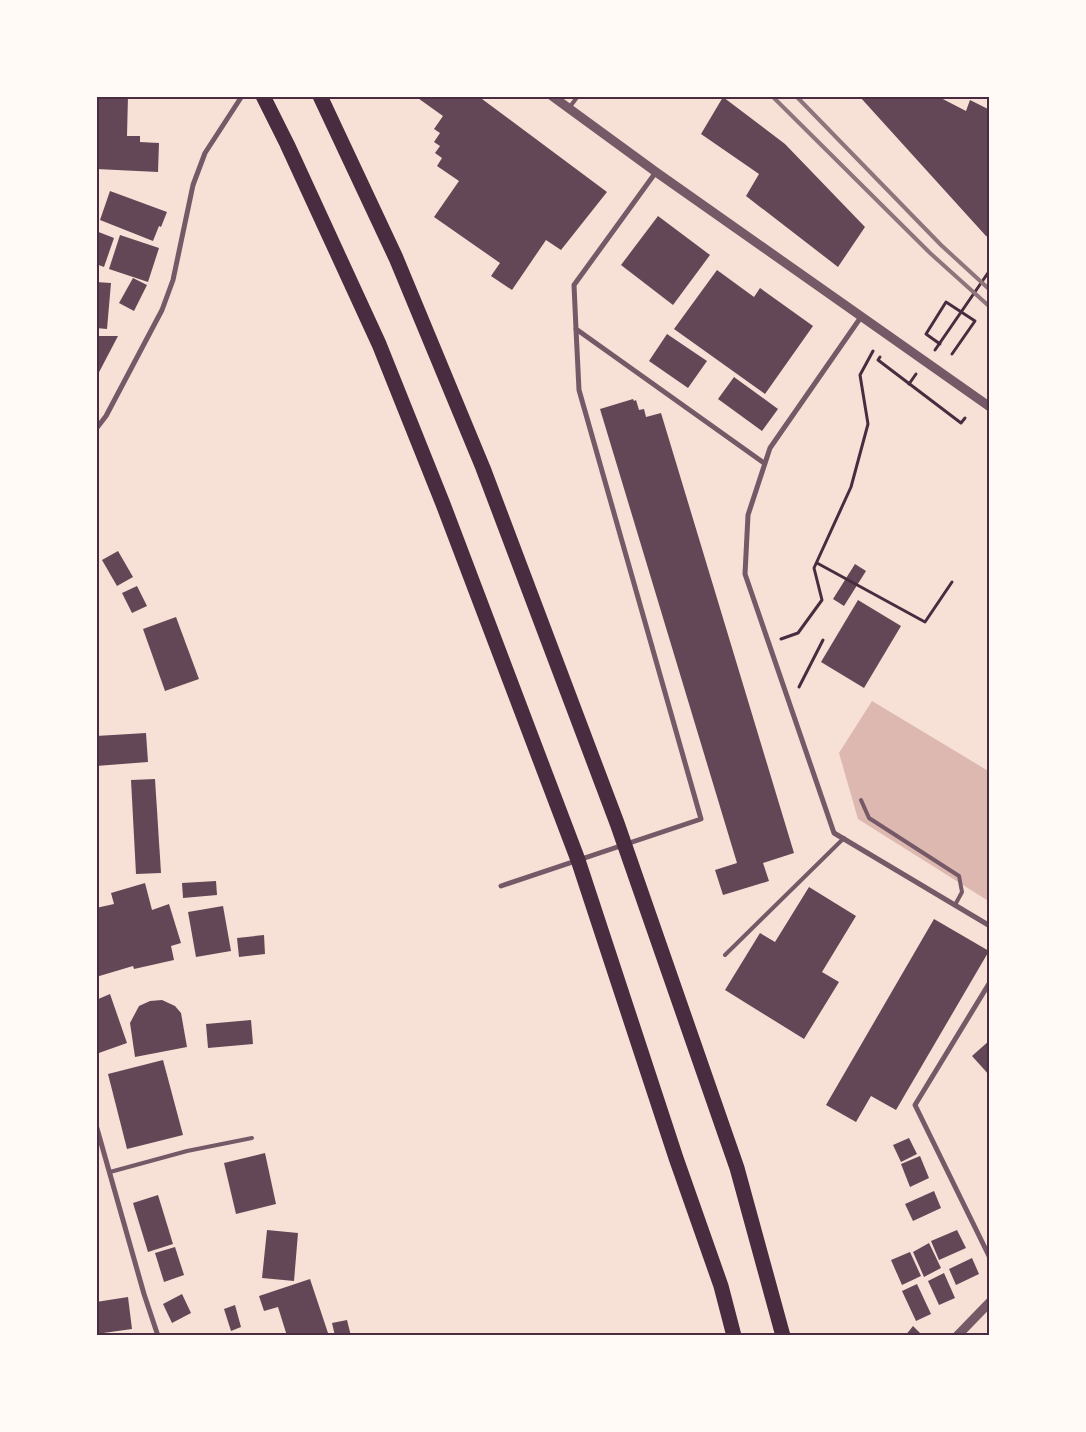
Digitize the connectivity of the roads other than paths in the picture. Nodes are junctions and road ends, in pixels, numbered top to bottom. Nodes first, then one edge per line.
1 (242, 96) edge
2 (262, 96) edge
3 (320, 96) edge
4 (552, 96) edge
5 (578, 96) edge
6 (569, 108) junction
7 (656, 172) junction
8 (861, 317) junction
9 (576, 329) junction
10 (990, 407) edge
11 (96, 429) edge
12 (764, 463) junction
13 (861, 800) dead end
14 (844, 838) junction
15 (501, 886) dead end
16 (955, 905) junction
17 (990, 926) edge
18 (725, 955) dead end
19 (990, 982) edge
20 (96, 1125) edge
21 (252, 1138) dead end
22 (110, 1172) junction
23 (990, 1258) edge
24 (990, 1302) edge
25 (730, 1331) edge
26 (158, 1336) edge
27 (783, 1336) edge
28 (957, 1336) edge

1 - 11 street
2 - 25 highway
3 - 27 highway
4 - 6 street
5 - 6 lane
6 - 7 street
7 - 8 street
7 - 9 street
8 - 10 street
8 - 12 street
9 - 12 street
9 - 15 street
12 - 14 street
13 - 16 lane
14 - 16 street
14 - 18 lane
16 - 17 street
19 - 23 street
20 - 22 street
21 - 22 lane
22 - 26 street
24 - 28 street

